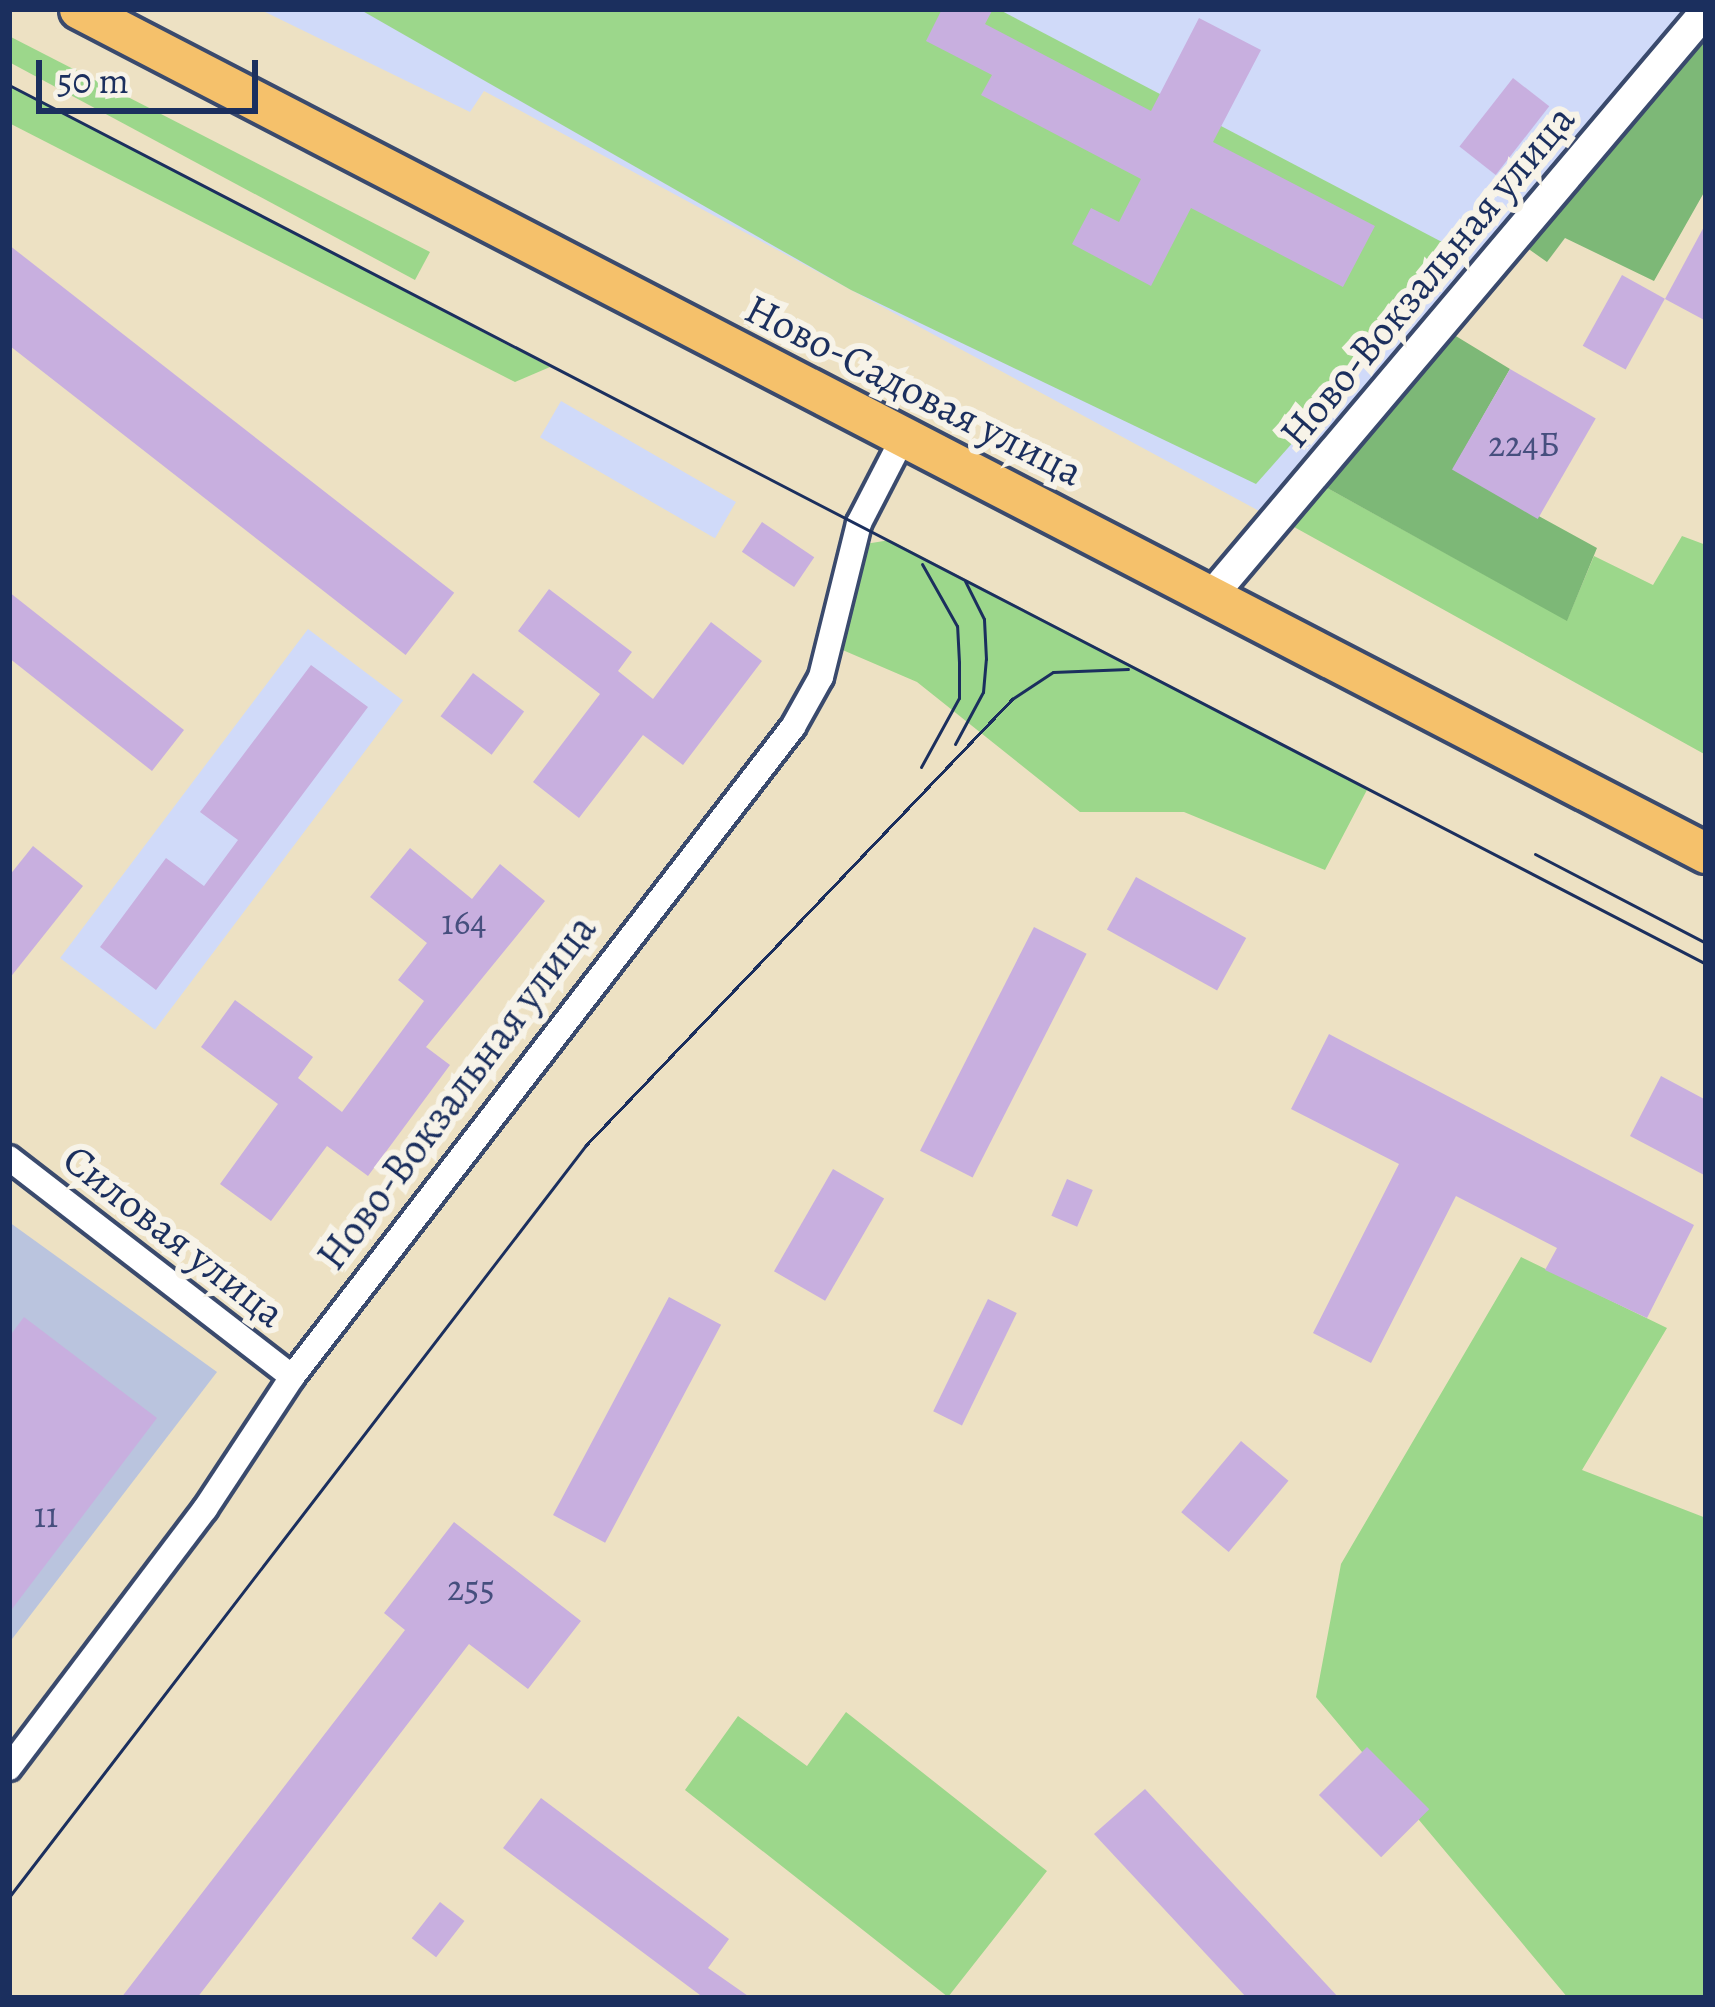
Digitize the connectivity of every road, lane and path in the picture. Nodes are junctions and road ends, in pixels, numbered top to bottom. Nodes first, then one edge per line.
1 (80, 9) edge
2 (1706, 11) edge
3 (904, 436) junction
4 (1213, 594) junction
5 (1706, 853) edge
6 (9, 1158) edge
7 (292, 1377) junction
8 (9, 1768) edge

1 - 3 main road, Ново-Садовая улица
2 - 4 street, Ново-Вокзальная улица
3 - 4 main road, Ново-Садовая улица
3 - 7 street, Ново-Вокзальная улица
4 - 5 main road, Ново-Садовая улица
6 - 7 street, Силовая улица
7 - 8 street, Ново-Вокзальная улица

